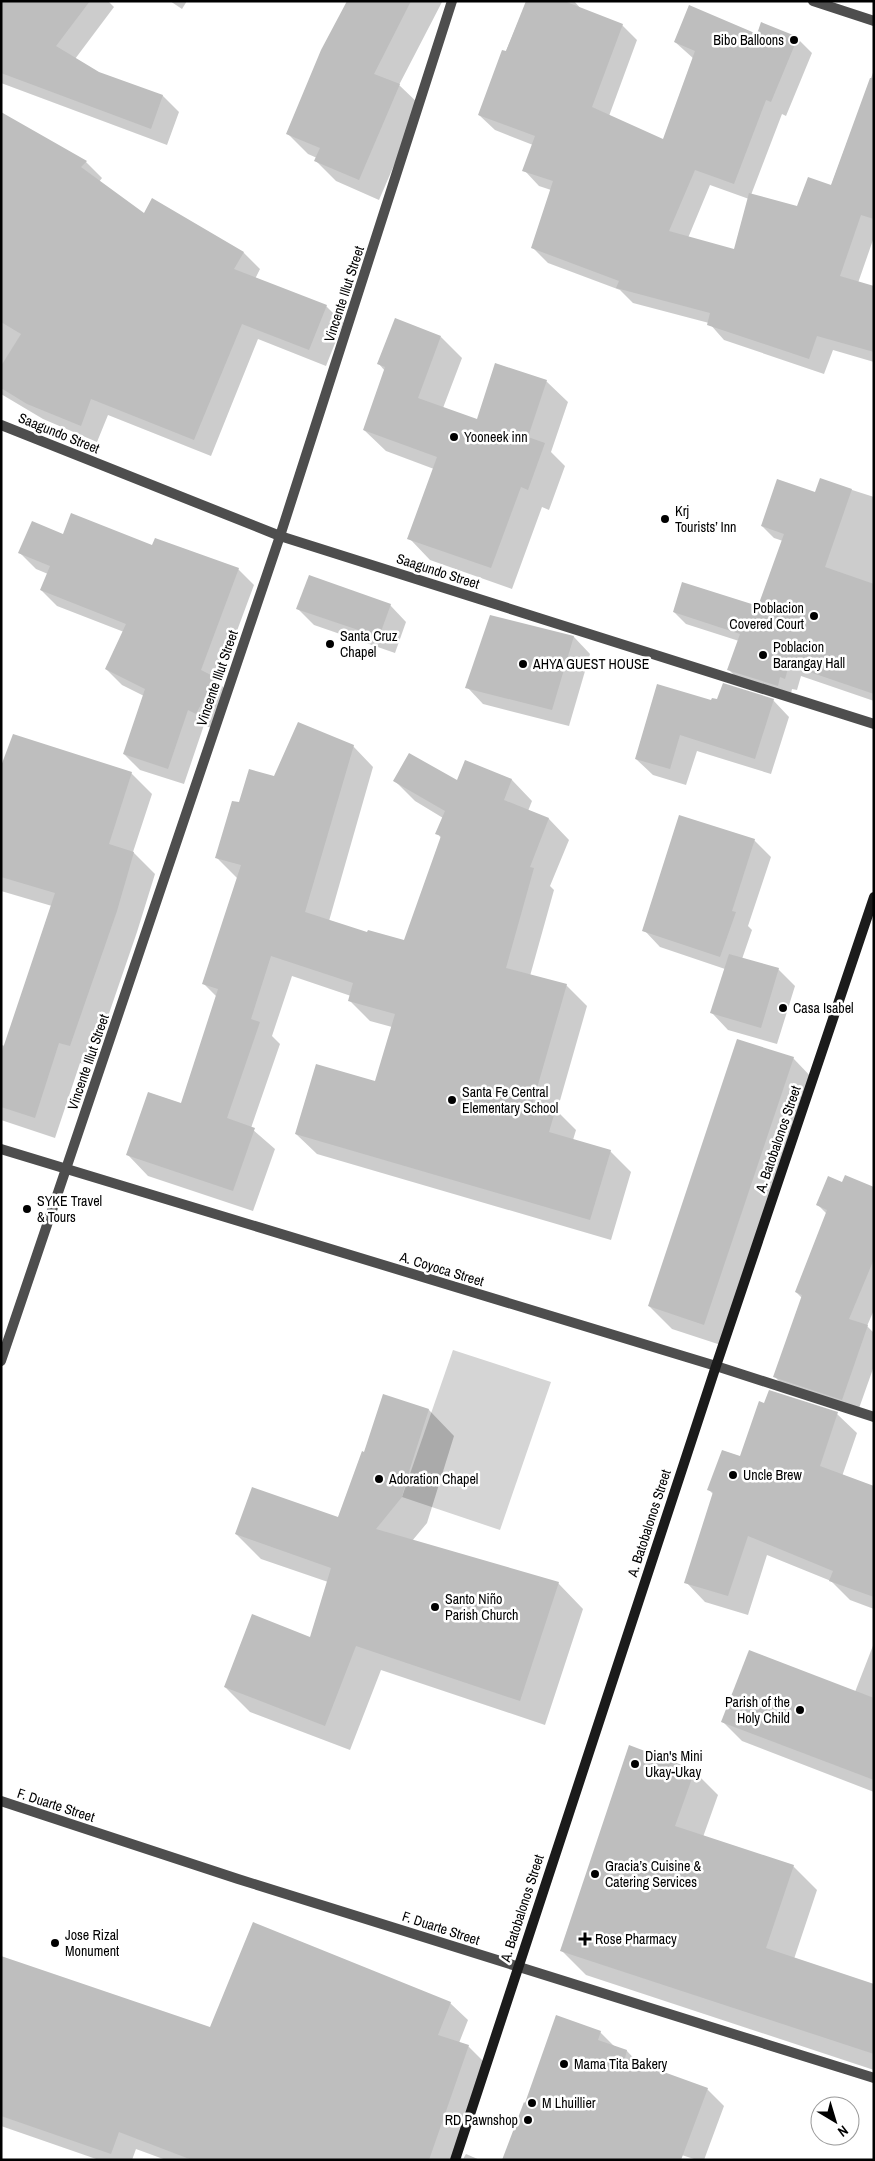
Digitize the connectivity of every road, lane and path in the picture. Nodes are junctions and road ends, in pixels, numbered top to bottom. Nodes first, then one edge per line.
1 (452, 1) edge
2 (813, 1) edge
3 (874, 21) edge
4 (1, 426) edge
5 (280, 536) junction
6 (874, 724) edge
7 (874, 897) edge
8 (1, 1149) edge
9 (66, 1169) junction
10 (1, 1361) edge
11 (716, 1366) junction
12 (874, 1417) edge
13 (1, 1801) edge
14 (517, 1967) junction
15 (874, 2078) edge
16 (455, 2160) edge

1 - 5 street, Vincente Illut Street
2 - 3 street
4 - 5 street, Saagundo Street
5 - 6 street, Saagundo Street
5 - 9 street, Vincente Illut Street
7 - 11 street, A. Batobalonos Street
8 - 9 street, A. Coyoca Street
9 - 10 street, Vincente Illut Street
9 - 11 street, A. Coyoca Street
11 - 12 street, A. Coyoca Street
11 - 14 street, A. Batobalonos Street
13 - 14 street, F. Duarte Street
14 - 15 street, F. Duarte Street
14 - 16 street, A. Batobalonos Street

